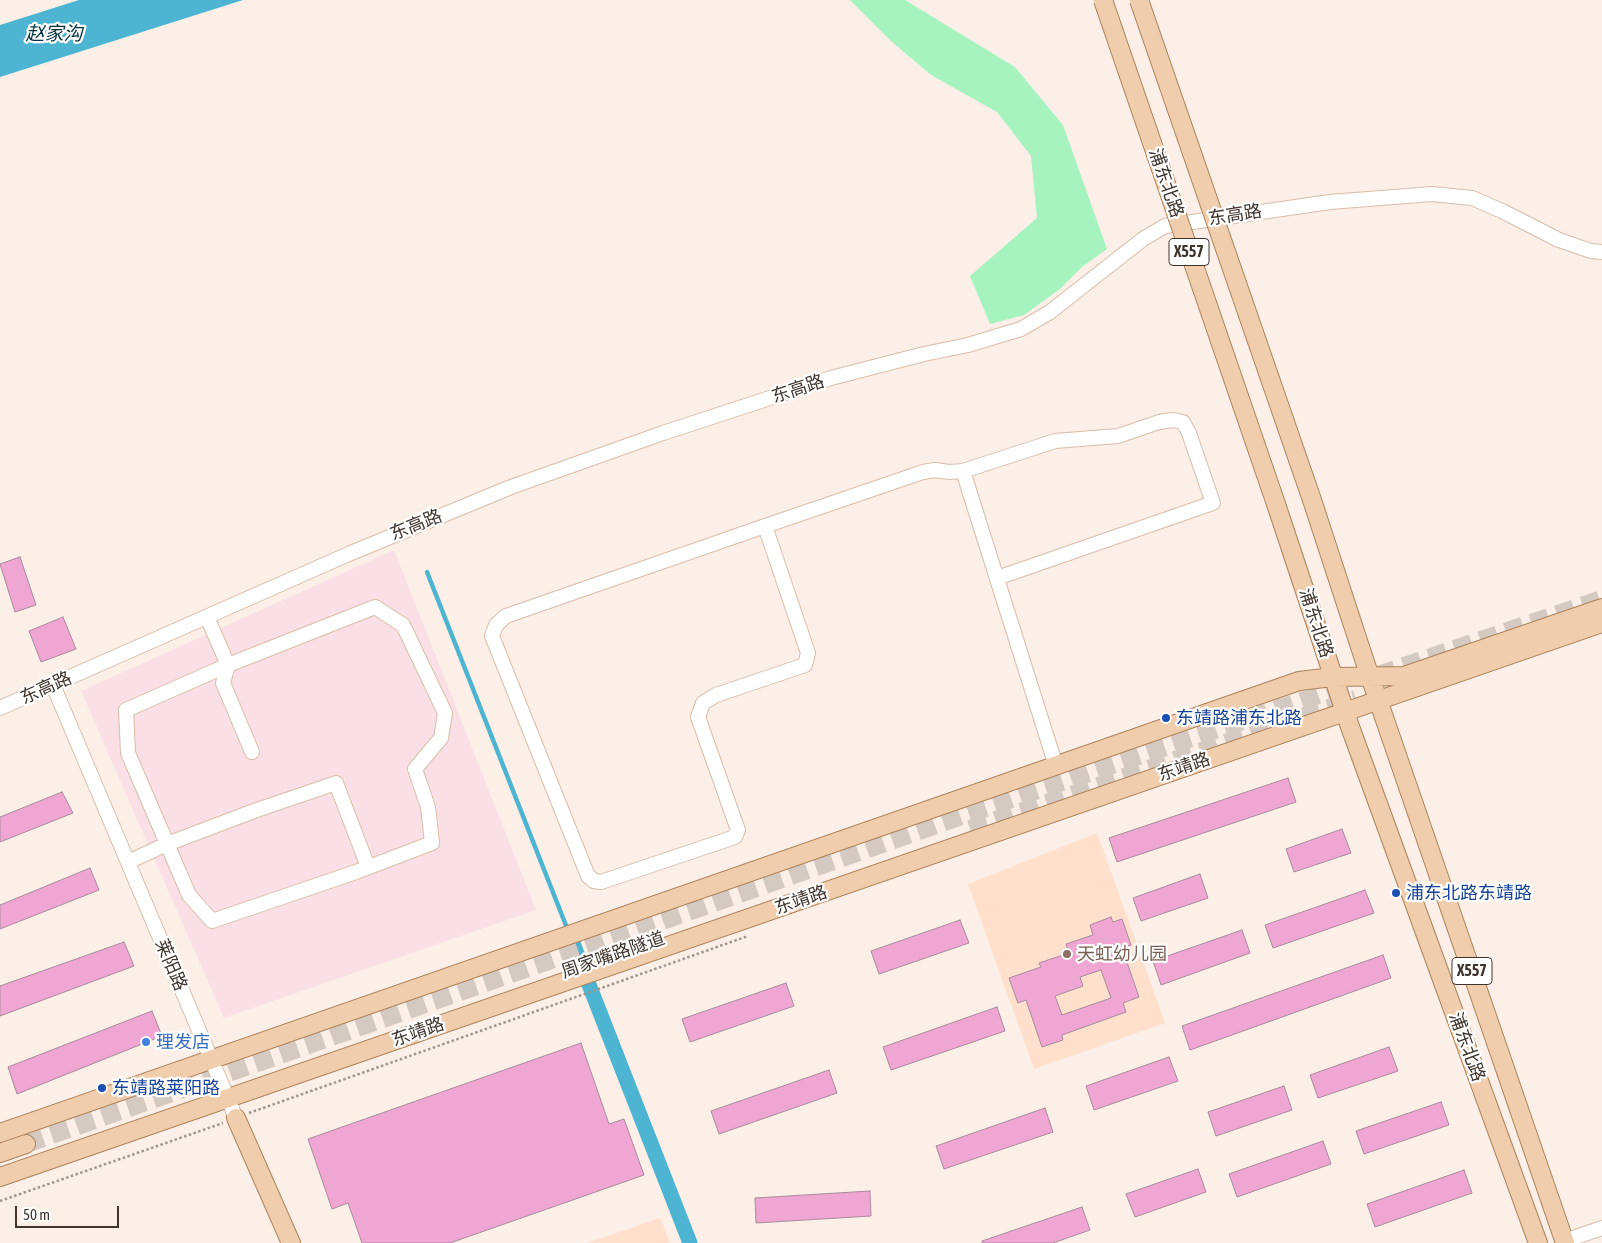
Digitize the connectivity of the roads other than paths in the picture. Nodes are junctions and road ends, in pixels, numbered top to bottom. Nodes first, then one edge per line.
1 (1103, 0) edge
2 (1139, 0) edge
3 (1602, 252) edge
4 (963, 470) junction
5 (765, 526) junction
6 (997, 578) junction
7 (1602, 608) edge
8 (207, 617) junction
9 (1602, 623) edge
10 (228, 665) junction
11 (1333, 677) junction
12 (1371, 677) junction
13 (53, 685) junction
14 (1378, 700) junction
15 (0, 708) edge
16 (1345, 712) junction
17 (252, 752) dead end
18 (1056, 766) junction
19 (970, 829) tunnel mouth
20 (167, 844) junction
21 (128, 862) junction
22 (368, 867) junction
23 (210, 1060) junction
24 (258, 1088) junction
25 (227, 1099) junction
26 (236, 1118) joint
27 (0, 1133) edge
28 (26, 1144) tunnel mouth
29 (0, 1153) edge
30 (0, 1177) edge
31 (1602, 1228) edge
32 (1565, 1242) edge
33 (291, 1243) edge
34 (1538, 1243) edge

1 - 11 main road, 浦东北路 / X557, bridge
2 - 12 main road, 浦东北路 / X557, bridge
3 - 8 street, 东高路
4 - 5 street
4 - 6 street
4 - 6 street
5 - 5 street
6 - 18 street
7 - 12 main road
8 - 10 street
8 - 13 street, 东高路
9 - 14 main road, 东靖路
10 - 17 street
10 - 20 street
10 - 22 street
11 - 12 main road
11 - 16 main road, 浦东北路
11 - 18 main road
12 - 14 main road, 浦东北路
13 - 15 street, 东高路
13 - 21 street, 莱阳路
14 - 16 main road, 东靖路
14 - 32 main road, 浦东北路 / X557
16 - 24 main road, 东靖路
16 - 34 main road, 浦东北路 / X557
18 - 23 main road
19 - 24 main road, 周家嘴路隧道
20 - 21 street
20 - 22 street
20 - 22 street
21 - 23 street, 莱阳路
23 - 25 street, 莱阳路
23 - 27 main road
24 - 25 main road, 东靖路
25 - 26 street, 莱阳路
25 - 30 main road, 东靖路
26 - 33 main road, 莱阳路
28 - 29 main road
31 - 32 street

